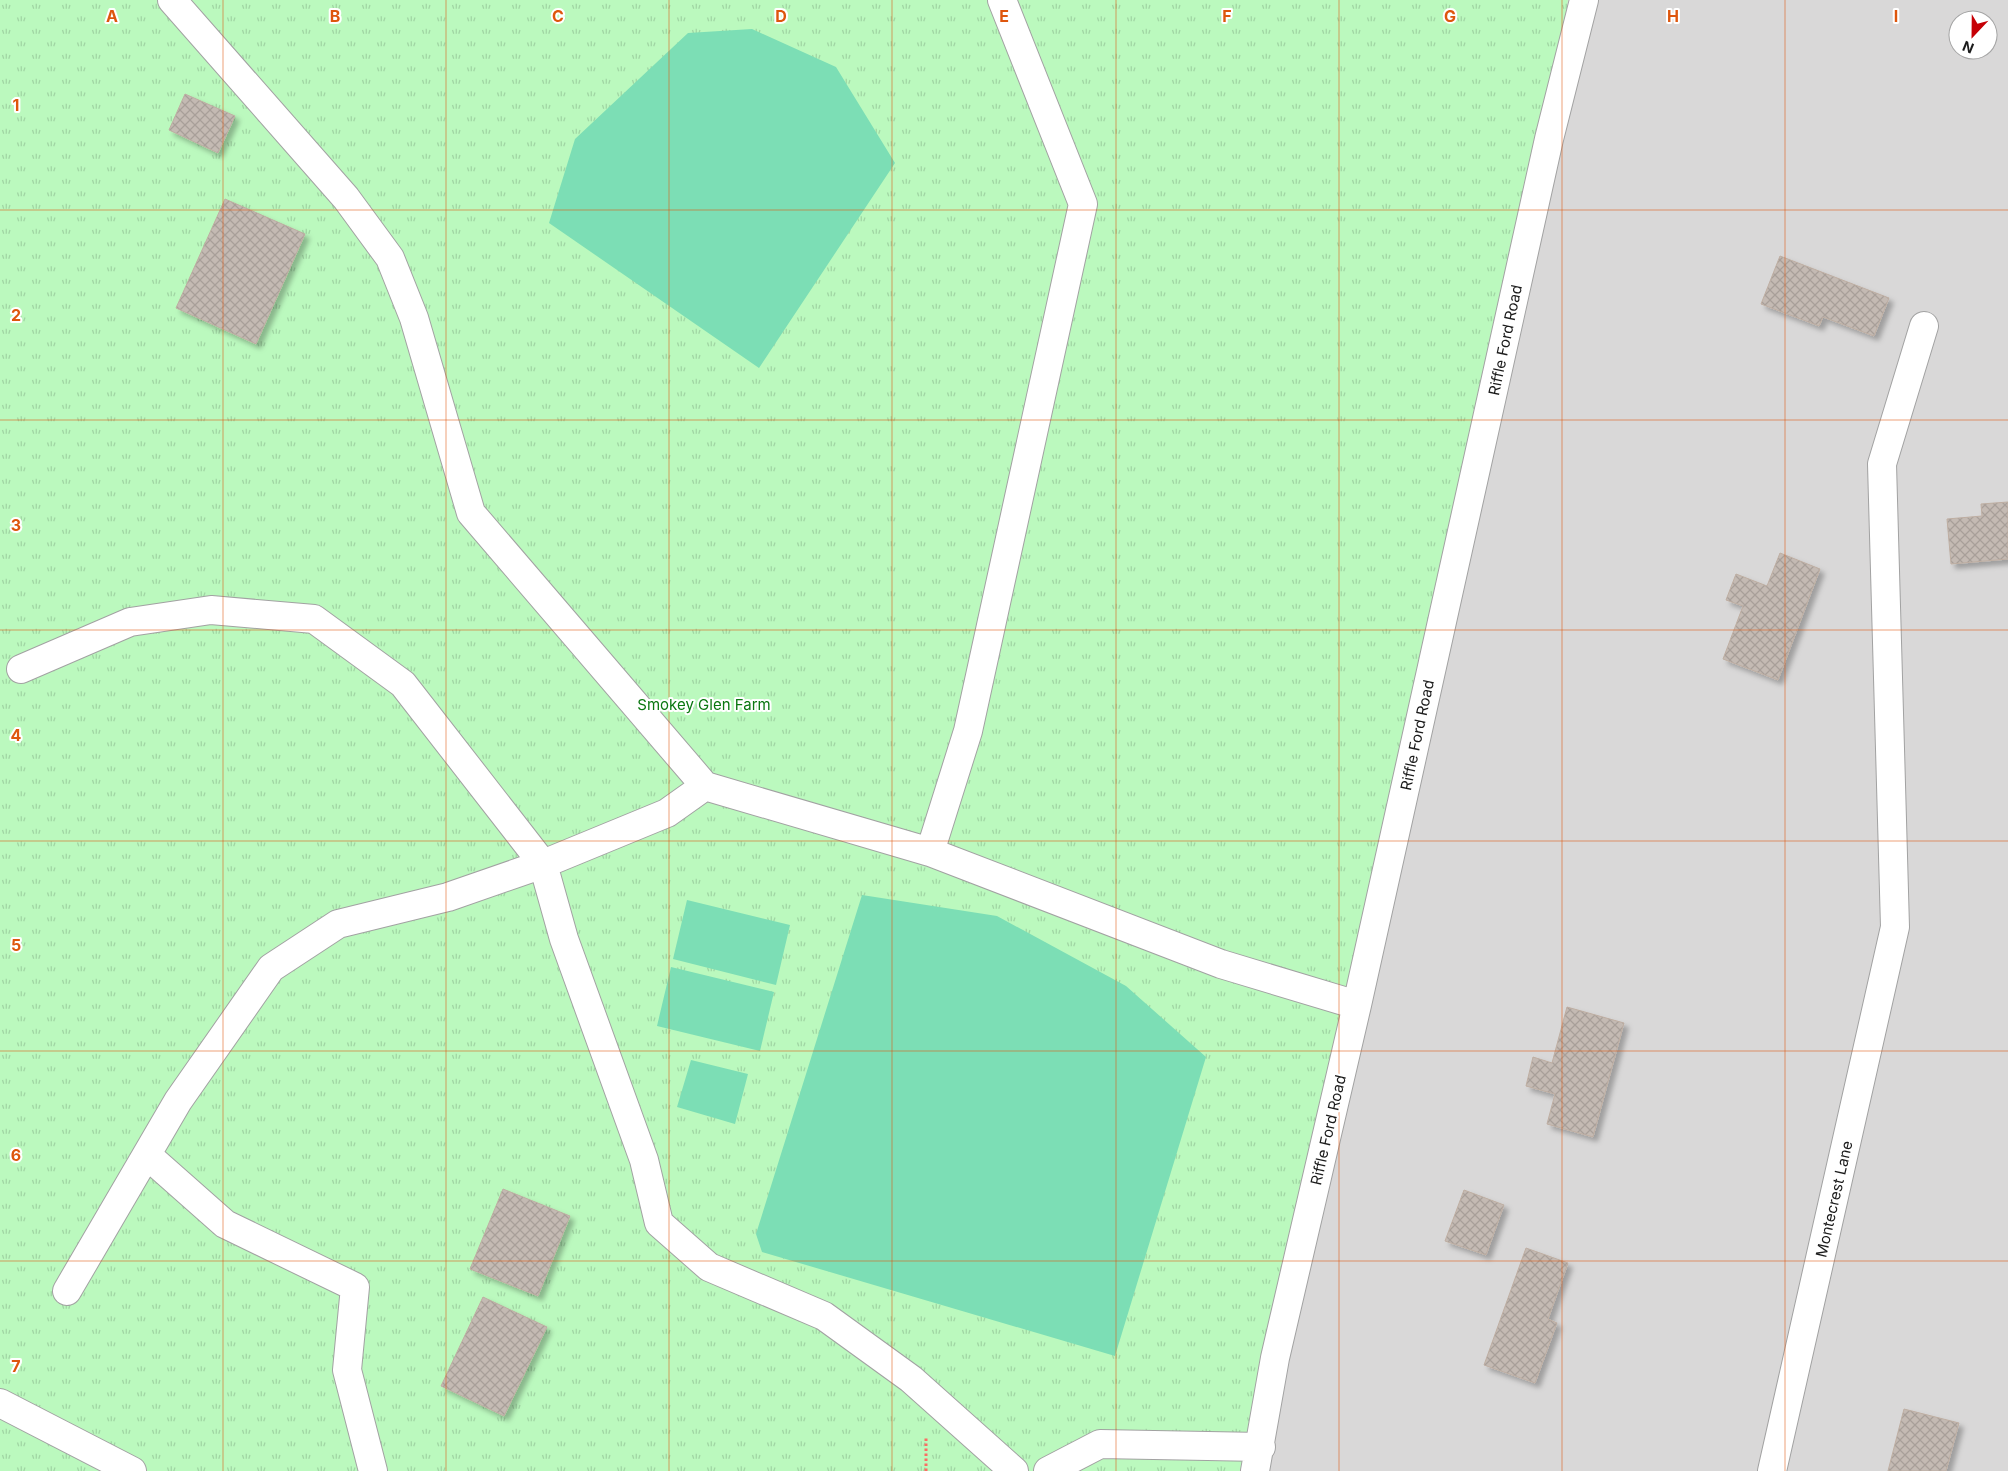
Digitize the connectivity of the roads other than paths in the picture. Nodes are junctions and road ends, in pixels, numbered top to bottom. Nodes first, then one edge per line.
1 (172, 0) edge
2 (1002, 0) edge
3 (1584, 0) edge
4 (1924, 326) dead end
5 (21, 669) dead end
6 (705, 786) junction
7 (930, 852) junction
8 (543, 864) junction
9 (1357, 1005) junction
10 (147, 1155) junction
11 (67, 1291) dead end
12 (0, 1404) edge
13 (1258, 1459) edge
14 (132, 1471) edge
15 (373, 1471) edge
16 (1014, 1471) edge
17 (1048, 1471) edge
18 (1772, 1471) edge

1 - 6 street
2 - 7 street
3 - 9 street, Riffle Ford Road
4 - 18 street, Montecrest Lane
5 - 8 street
6 - 7 street
6 - 8 street
7 - 9 street
8 - 10 street
8 - 16 street
9 - 13 street, Riffle Ford Road
10 - 11 street
10 - 15 street
12 - 14 street
13 - 17 street

